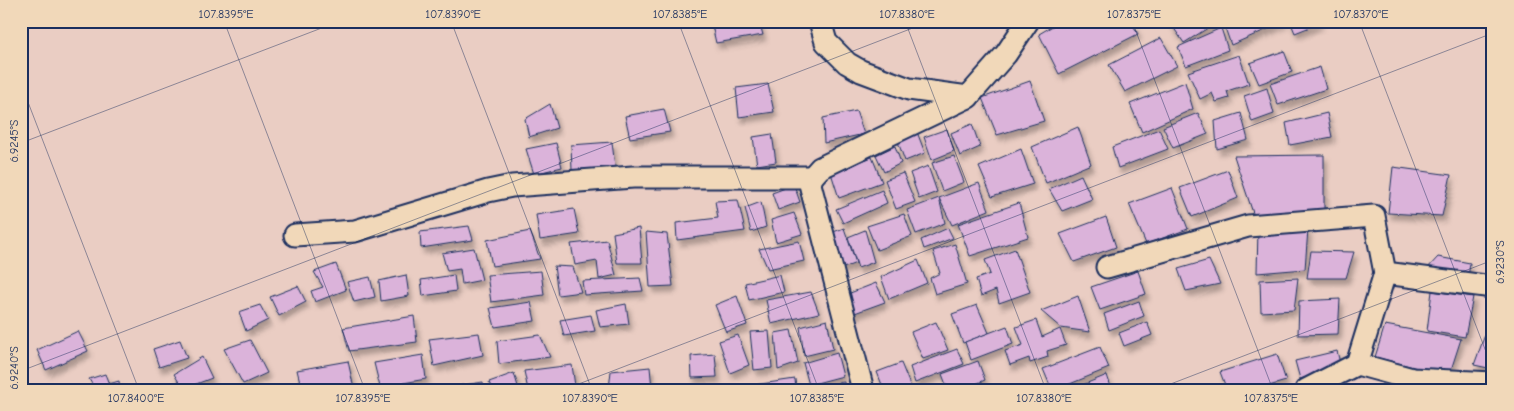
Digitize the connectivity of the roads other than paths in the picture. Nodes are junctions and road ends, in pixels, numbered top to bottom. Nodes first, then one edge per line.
1 (820, 21) edge
2 (1028, 21) edge
3 (968, 97) junction
4 (812, 177) junction
5 (295, 235) dead end
6 (1107, 267) dead end
7 (1385, 273) junction
8 (1493, 287) edge
9 (1357, 364) junction
10 (1493, 383) edge
11 (864, 390) edge
12 (1306, 390) edge

1 - 3 street
2 - 3 street
3 - 4 street
4 - 5 street
4 - 11 street
6 - 7 street
7 - 8 street
7 - 9 street
9 - 10 street
9 - 12 street

